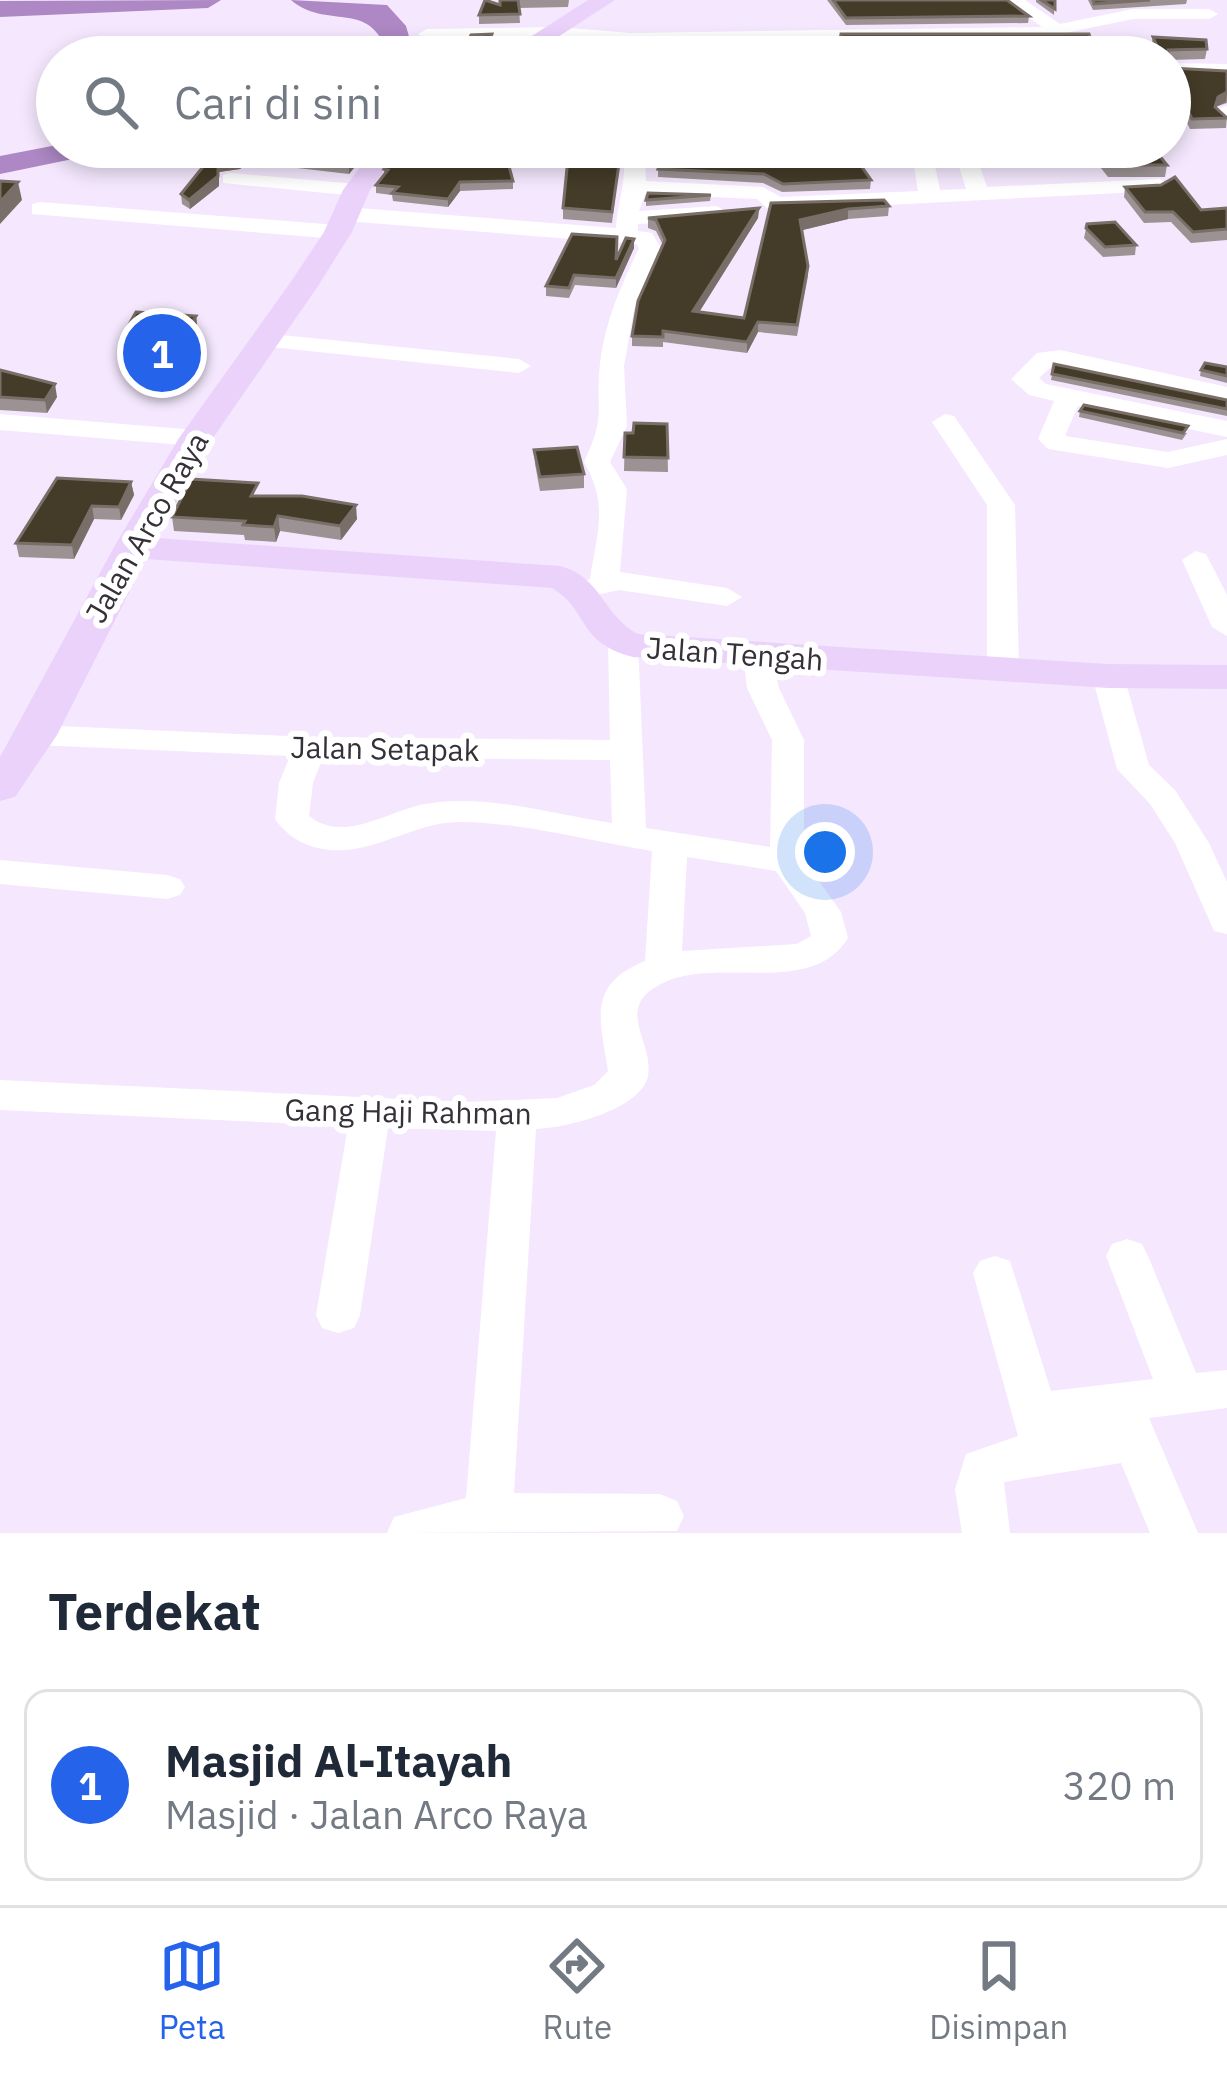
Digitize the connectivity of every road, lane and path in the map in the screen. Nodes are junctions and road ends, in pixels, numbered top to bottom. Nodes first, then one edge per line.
1 (604, 0) edge
2 (1013, 0) edge
3 (1211, 10) edge
4 (1059, 31) junction
5 (557, 32) junction
6 (427, 34) dead end
7 (1031, 35) joint
8 (550, 36) edge
9 (592, 36) edge
10 (848, 36) edge
11 (1191, 69) edge
12 (1221, 70) edge
13 (1227, 93) edge
14 (374, 168) edge
15 (635, 168) edge
16 (925, 168) edge
17 (970, 168) edge
18 (230, 179) dead end
19 (263, 182) junction
20 (1159, 185) edge
21 (636, 187) junction
22 (978, 193) junction
23 (930, 196) junction
24 (775, 203) junction
25 (40, 209) dead end
26 (346, 212) junction
27 (233, 223) junction
28 (628, 227) junction
29 (261, 340) junction
30 (519, 366) dead end
31 (1227, 395) edge
32 (1065, 408) junction
33 (0, 422) edge
34 (945, 422) dead end
35 (196, 438) junction
36 (1225, 441) edge
37 (132, 548) junction
38 (1196, 560) dead end
39 (592, 586) junction
40 (727, 597) dead end
41 (1227, 627) edge
42 (623, 643) junction
43 (758, 655) junction
44 (1003, 670) junction
45 (1108, 676) junction
46 (1227, 677) edge
47 (36, 735) junction
48 (310, 747) junction
49 (628, 750) junction
50 (0, 788) edge
51 (629, 835) junction
52 (670, 842) junction
53 (787, 861) junction
54 (1216, 868) edge
55 (0, 872) edge
56 (166, 887) dead end
57 (1227, 922) edge
58 (663, 965) junction
59 (0, 1095) edge
60 (370, 1113) junction
61 (517, 1115) junction
62 (1126, 1256) dead end
63 (995, 1273) dead end
64 (338, 1315) dead end
65 (1204, 1392) edge
66 (1128, 1424) junction
67 (1040, 1432) junction
68 (660, 1516) dead end
69 (487, 1523) edge
70 (411, 1533) edge
71 (986, 1533) edge
72 (1174, 1533) edge

1 - 5 main road
2 - 4 street
3 - 4 street
4 - 7 street
5 - 6 street
5 - 8 main road
5 - 9 street
7 - 10 street
11 - 12 street
12 - 13 street
14 - 26 main road, Jalan Arco Raya
15 - 21 street
16 - 23 street
17 - 22 street
18 - 19 street
19 - 26 street
19 - 27 street
20 - 22 street
21 - 24 street
21 - 28 street
22 - 23 street
23 - 24 street
24 - 28 street
25 - 27 street
26 - 27 street
26 - 28 street
26 - 29 main road, Jalan Arco Raya
28 - 39 street
29 - 30 street
29 - 35 main road, Jalan Arco Raya
31 - 32 street
32 - 36 street
32 - 36 street
33 - 35 street
34 - 44 street
35 - 37 main road, Jalan Arco Raya
37 - 39 main road
37 - 47 main road, Jalan Arco Raya
38 - 41 street
39 - 40 street
39 - 42 main road, Jalan Tengah
42 - 43 main road, Jalan Tengah
42 - 49 street
43 - 44 main road, Jalan Tengah
43 - 53 street
44 - 45 main road, Jalan Tengah
45 - 46 main road, Jalan Tengah
45 - 54 street
47 - 48 street, Jalan Setapak
47 - 50 main road, Jalan Arco Raya
48 - 49 street, Jalan Setapak
48 - 51 street
49 - 51 street
51 - 52 street
52 - 53 street
52 - 58 street
53 - 58 street
54 - 57 street
55 - 56 street
58 - 61 street, Gang Haji Rahman
59 - 60 street, Gang Haji Rahman
60 - 61 street, Gang Haji Rahman
60 - 64 street
61 - 69 street
62 - 65 street
63 - 67 street
65 - 66 street
66 - 67 street
66 - 72 street
67 - 71 street
68 - 69 street
69 - 70 street

